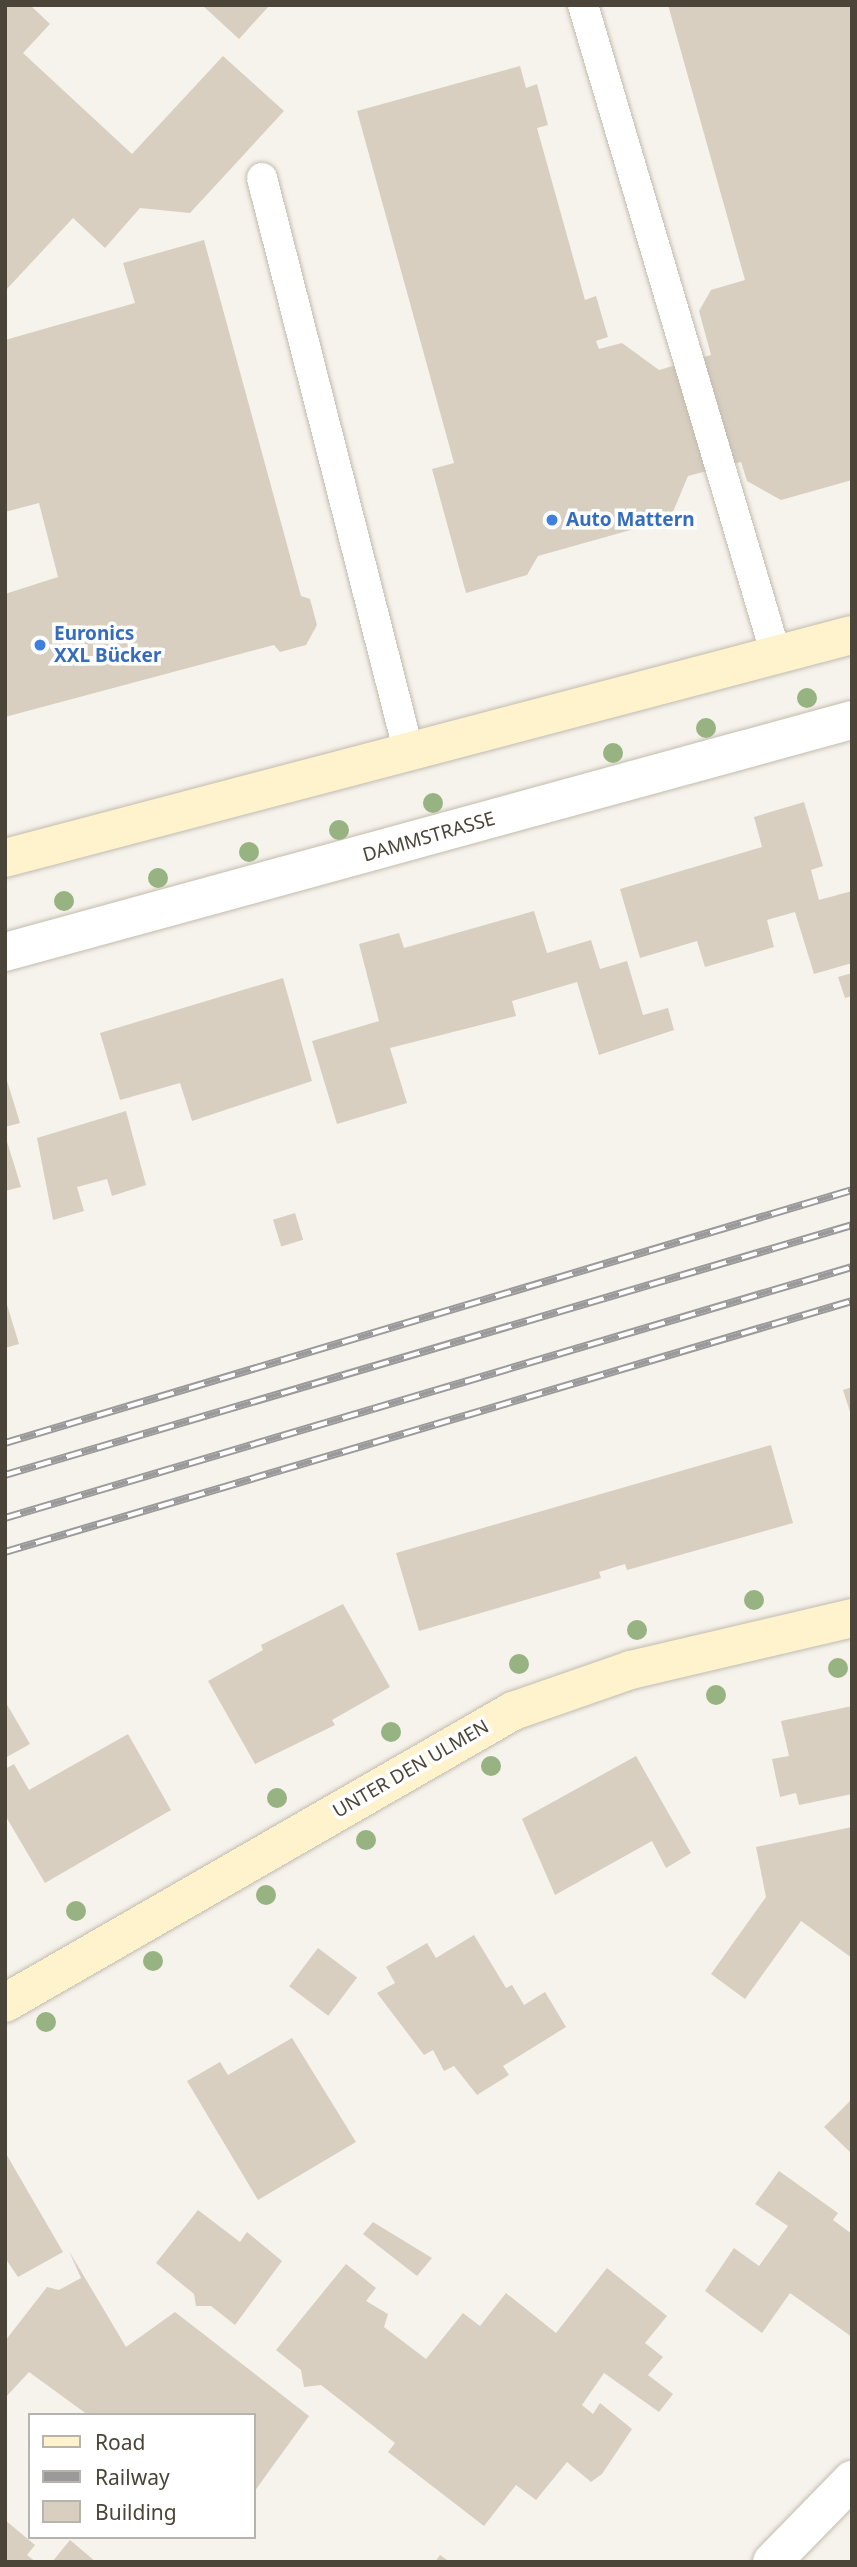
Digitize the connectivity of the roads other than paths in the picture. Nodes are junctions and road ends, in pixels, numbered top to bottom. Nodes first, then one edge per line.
1 (583, 5) edge
2 (262, 178) dead end
3 (852, 635) edge
4 (776, 655) junction
5 (852, 720) edge
6 (408, 749) junction
7 (5, 858) edge
8 (5, 952) edge
9 (852, 1618) edge
10 (5, 2003) edge
11 (852, 2480) edge
12 (772, 2562) edge

1 - 4 lane
2 - 6 lane
3 - 4 main road
4 - 6 main road
5 - 8 street, DAMMSTRASSE
6 - 7 main road
9 - 10 main road, UNTER DEN ULMEN
11 - 12 street

